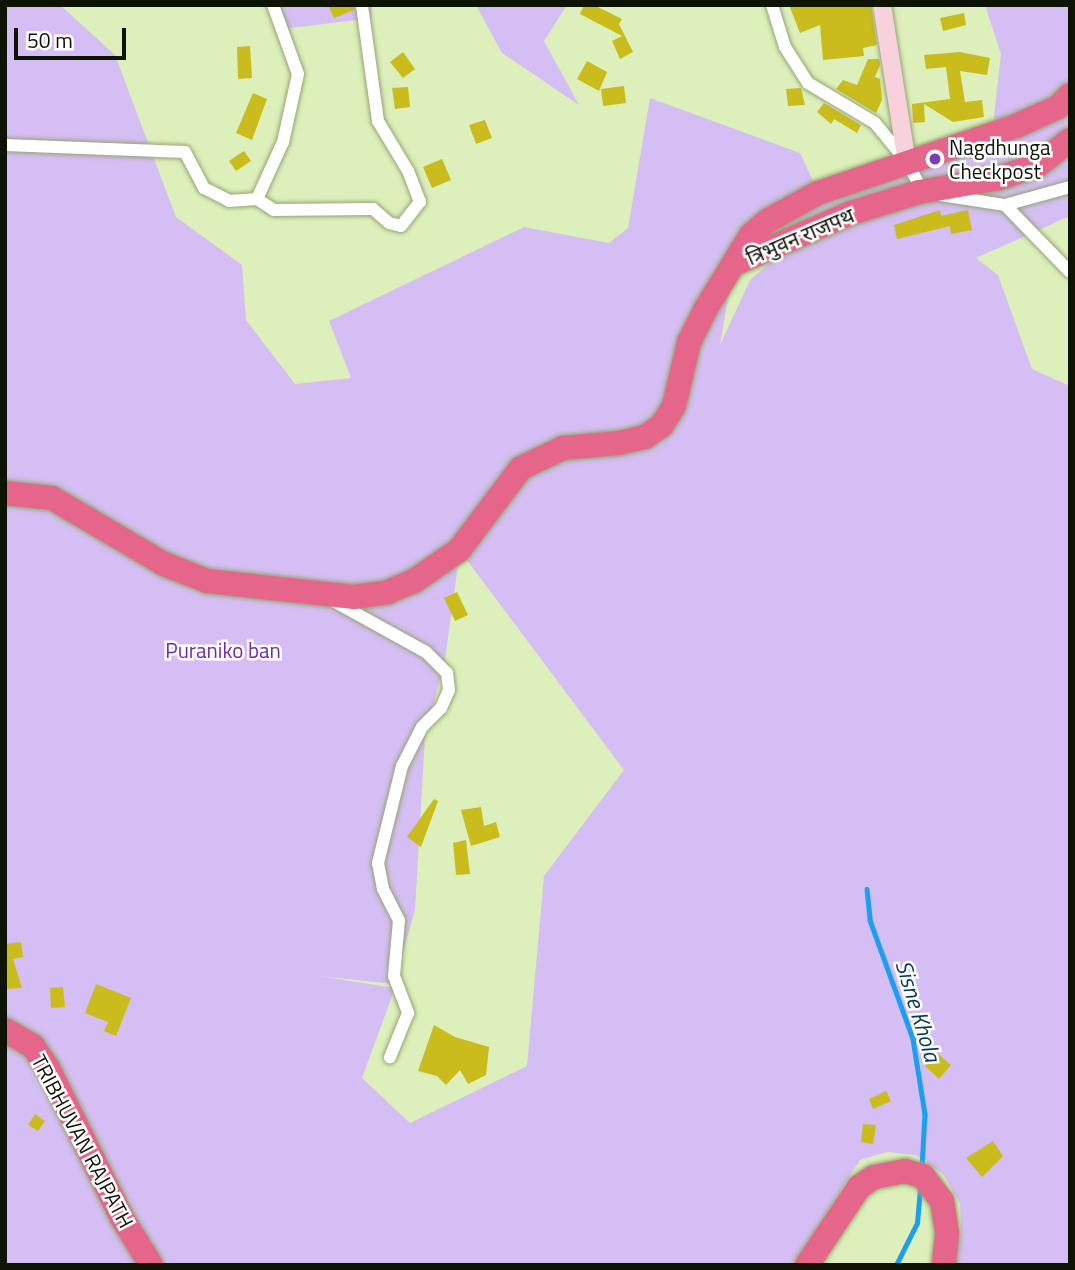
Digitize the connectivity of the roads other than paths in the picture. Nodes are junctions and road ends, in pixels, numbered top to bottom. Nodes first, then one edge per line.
1 (273, 5) edge
2 (362, 5) edge
3 (772, 5) edge
4 (882, 5) edge
5 (1070, 95) edge
6 (1070, 140) edge
7 (5, 145) edge
8 (907, 162) junction
9 (1070, 187) edge
10 (919, 192) junction
11 (257, 199) junction
12 (1005, 205) junction
13 (734, 264) junction
14 (1070, 272) edge
15 (5, 494) edge
16 (323, 594) junction
17 (5, 1030) edge
18 (390, 1057) dead end
19 (151, 1265) edge
20 (807, 1265) edge
21 (944, 1265) edge

1 - 11 street
2 - 11 street
3 - 8 street
4 - 8 street
5 - 8 highway, त्रिभुवन राजपथ
6 - 10 highway, त्रिभुवन राजपथ
7 - 11 street
8 - 10 street
8 - 13 highway, त्रिभुवन राजपथ
9 - 12 street
10 - 12 street
10 - 13 highway, त्रिभुवन राजपथ
12 - 14 street
13 - 16 highway
15 - 16 highway
16 - 18 street
17 - 19 highway, TRIBHUVAN RAJPATH
20 - 21 highway

